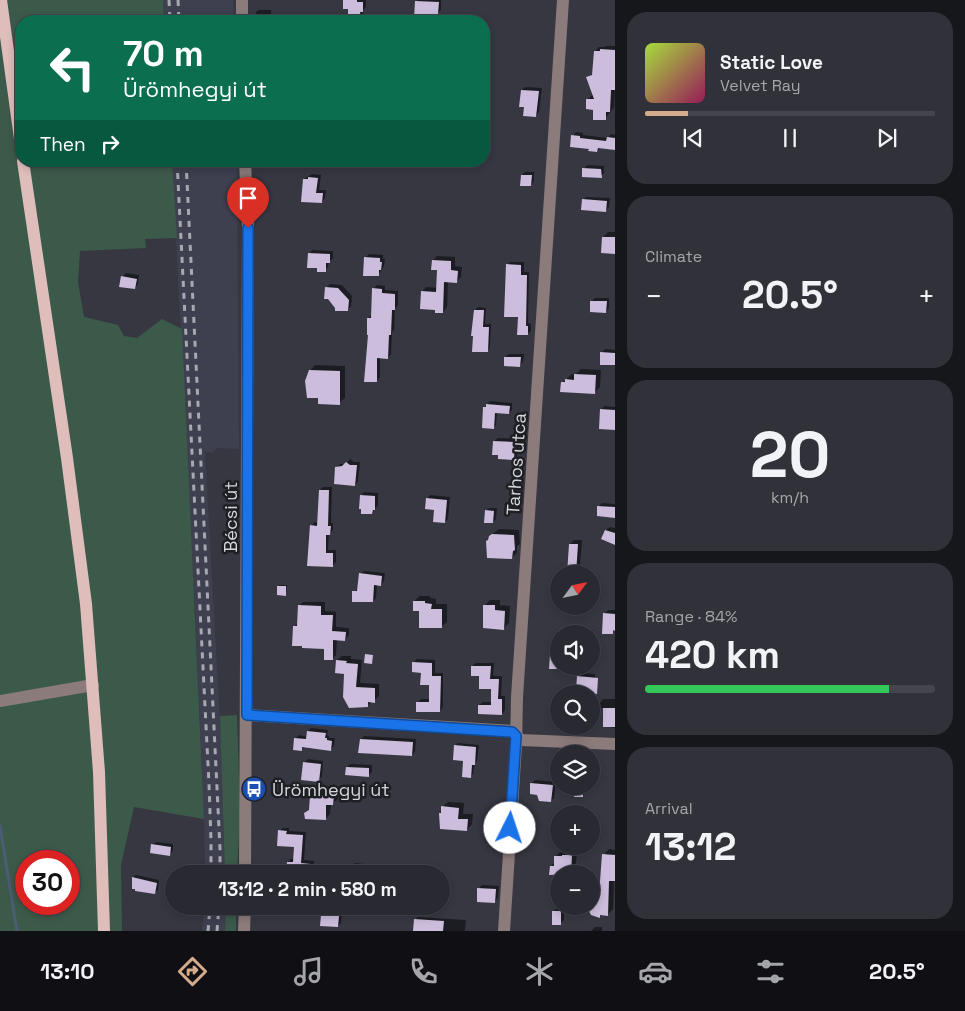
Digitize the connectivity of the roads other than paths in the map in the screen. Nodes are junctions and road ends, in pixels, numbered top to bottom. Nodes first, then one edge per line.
1 (1, 0) edge
2 (242, 0) edge
3 (563, 0) edge
4 (242, 15) edge
5 (15, 102) edge
6 (24, 167) edge
7 (245, 167) edge
8 (93, 685) junction
9 (1, 701) edge
10 (247, 715) junction
11 (516, 736) junction
12 (615, 744) edge
13 (245, 865) edge
14 (245, 915) edge
15 (104, 931) edge
16 (244, 931) edge
17 (504, 931) edge

1 - 5 main road
2 - 4 street
3 - 11 street, Tarhos utca
6 - 8 main road
7 - 10 street, Bécsi út
8 - 9 street
8 - 15 main road
10 - 11 street
10 - 13 street, Bécsi út
11 - 12 street
11 - 17 street, Tarhos utca
14 - 16 street

